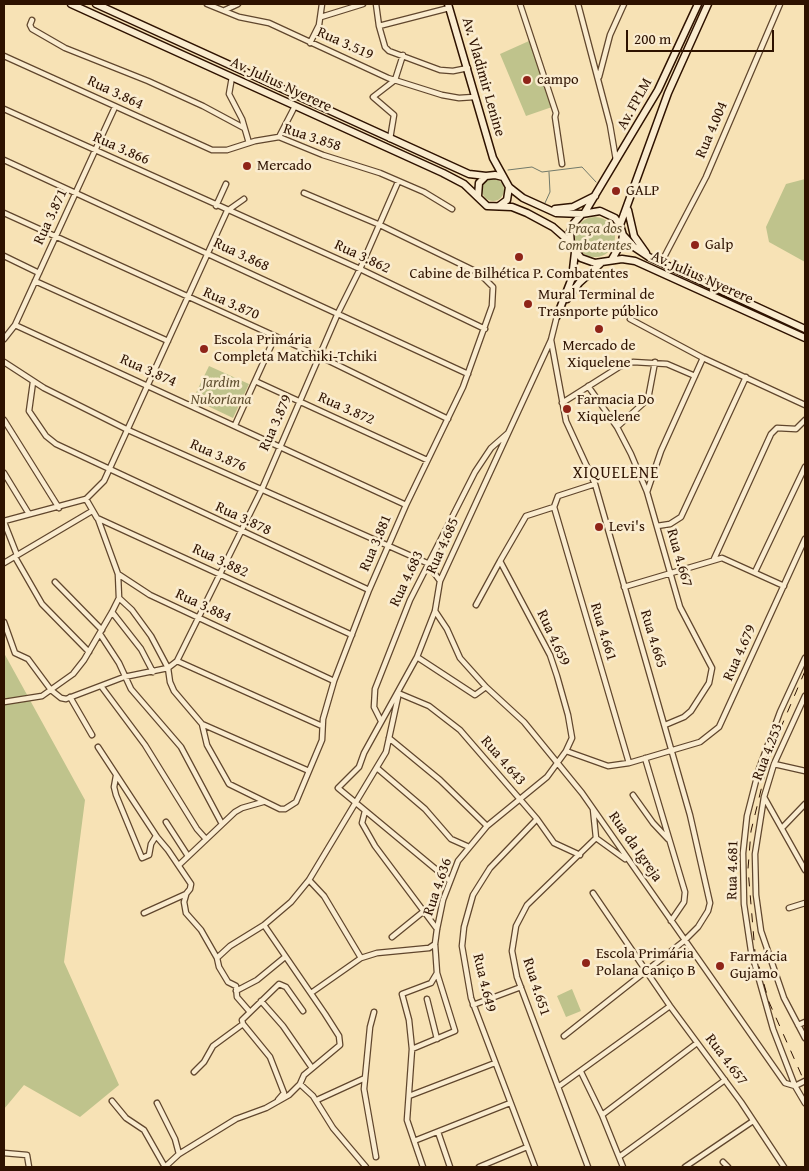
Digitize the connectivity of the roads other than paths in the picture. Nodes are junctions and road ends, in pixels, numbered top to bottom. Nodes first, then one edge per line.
1 (71, 4) edge
2 (96, 4) edge
3 (207, 4) edge
4 (228, 4) edge
5 (238, 4) edge
6 (322, 4) edge
7 (363, 4) edge
8 (376, 4) edge
9 (520, 4) edge
10 (578, 4) edge
11 (624, 4) edge
12 (698, 4) edge
13 (708, 4) edge
14 (780, 4) edge
15 (449, 6) edge
16 (225, 10) junction
17 (693, 15) junction
18 (321, 17) junction
19 (701, 19) junction
20 (32, 20) dead end
21 (379, 26) junction
22 (310, 43) junction
23 (402, 55) junction
24 (4, 56) edge
25 (225, 62) junction
26 (468, 68) junction
27 (221, 72) junction
28 (232, 77) junction
29 (598, 79) junction
30 (395, 80) junction
31 (474, 97) junction
32 (296, 106) junction
33 (116, 107) junction
34 (4, 108) edge
35 (244, 128) junction
36 (279, 137) junction
37 (390, 138) junction
38 (248, 142) junction
39 (95, 151) junction
40 (215, 151) joint
41 (493, 158) junction
42 (4, 160) edge
43 (616, 161) junction
44 (562, 164) dead end
45 (486, 176) junction
46 (504, 178) junction
47 (398, 182) junction
48 (226, 184) dead end
49 (509, 187) junction
50 (304, 193) dead end
51 (75, 194) junction
52 (596, 195) junction
53 (478, 196) junction
54 (244, 199) dead end
55 (216, 206) junction
56 (539, 206) junction
57 (497, 207) junction
58 (628, 208) junction
59 (452, 209) dead end
60 (227, 211) junction
61 (584, 213) junction
62 (4, 214) edge
63 (380, 224) junction
64 (620, 225) junction
65 (623, 234) junction
66 (55, 238) junction
67 (570, 242) junction
68 (575, 252) junction
69 (207, 253) junction
70 (649, 257) junction
71 (4, 258) edge
72 (612, 260) junction
73 (602, 262) junction
74 (661, 263) junction
75 (360, 269) junction
76 (39, 273) junction
77 (35, 281) junction
78 (188, 298) junction
79 (562, 306) junction
80 (338, 313) junction
81 (557, 316) joint
82 (630, 319) dead end
83 (15, 325) junction
84 (805, 329) edge
85 (485, 330) junction
86 (275, 337) junction
87 (5, 338) edge
88 (805, 338) edge
89 (551, 340) junction
90 (168, 341) junction
91 (319, 356) junction
92 (703, 358) junction
93 (4, 362) edge
94 (655, 362) junction
95 (468, 374) junction
96 (694, 376) junction
97 (746, 377) junction
98 (255, 381) junction
99 (33, 382) junction
100 (147, 385) junction
101 (588, 386) junction
102 (299, 402) junction
103 (562, 403) junction
104 (805, 404) edge
105 (448, 419) junction
106 (4, 420) edge
107 (805, 420) edge
108 (235, 425) junction
109 (616, 427) junction
110 (128, 430) junction
111 (509, 432) junction
112 (280, 445) junction
113 (427, 460) junction
114 (805, 466) edge
115 (108, 469) junction
116 (4, 473) edge
117 (595, 484) junction
118 (262, 489) junction
119 (647, 492) junction
120 (86, 499) junction
121 (406, 505) junction
122 (554, 507) junction
123 (58, 508) junction
124 (92, 511) junction
125 (29, 514) junction
126 (97, 518) junction
127 (4, 521) edge
128 (657, 526) junction
129 (241, 532) junction
130 (805, 539) edge
131 (387, 547) junction
132 (16, 556) junction
133 (714, 559) junction
134 (500, 561) junction
135 (4, 563) edge
136 (427, 563) junction
137 (756, 572) junction
138 (670, 573) junction
139 (118, 574) junction
140 (220, 575) junction
141 (440, 581) junction
142 (55, 582) dead end
143 (784, 586) junction
144 (624, 587) junction
145 (369, 590) junction
146 (119, 598) junction
147 (476, 605) dead end
148 (435, 611) junction
149 (112, 612) junction
150 (198, 618) junction
151 (4, 622) edge
152 (101, 632) junction
153 (352, 635) junction
154 (89, 652) junction
155 (417, 656) junction
156 (805, 658) edge
157 (177, 661) junction
158 (168, 668) junction
159 (154, 672) junction
160 (124, 677) junction
161 (334, 681) junction
162 (101, 686) junction
163 (486, 687) junction
164 (51, 690) junction
165 (398, 693) junction
166 (805, 696) edge
167 (70, 697) junction
168 (4, 702) edge
169 (381, 721) junction
170 (202, 724) junction
171 (666, 725) junction
172 (322, 726) junction
173 (92, 734) dead end
174 (389, 738) junction
175 (98, 747) dead end
176 (672, 750) junction
177 (566, 752) junction
178 (645, 758) junction
179 (629, 763) junction
180 (558, 764) junction
181 (774, 764) junction
182 (377, 768) junction
183 (309, 771) junction
184 (805, 771) edge
185 (116, 776) junction
186 (633, 795) dead end
187 (764, 797) junction
188 (520, 800) junction
189 (264, 802) junction
190 (353, 803) junction
191 (805, 804) edge
192 (593, 808) junction
193 (365, 811) junction
194 (537, 820) junction
195 (166, 822) dead end
196 (222, 824) junction
197 (487, 826) junction
198 (782, 828) junction
199 (156, 836) junction
200 (205, 838) junction
201 (596, 838) junction
202 (670, 841) junction
203 (469, 847) junction
204 (580, 855) junction
205 (188, 856) junction
206 (630, 862) junction
207 (179, 865) junction
208 (805, 870) edge
209 (309, 880) junction
210 (450, 881) junction
211 (593, 893) dead end
212 (186, 894) junction
213 (805, 904) edge
214 (789, 908) dead end
215 (424, 911) junction
216 (144, 913) dead end
217 (670, 921) junction
218 (264, 925) junction
219 (437, 928) junction
220 (392, 937) dead end
221 (684, 941) junction
222 (435, 944) junction
223 (285, 957) junction
224 (217, 958) junction
225 (361, 958) junction
226 (646, 970) junction
227 (437, 973) junction
228 (521, 988) junction
229 (236, 991) junction
230 (311, 993) junction
231 (427, 999) dead end
232 (261, 1001) junction
233 (474, 1005) junction
234 (670, 1006) junction
235 (303, 1011) dead end
236 (250, 1012) junction
237 (374, 1012) dead end
238 (805, 1022) edge
239 (243, 1024) junction
240 (798, 1025) junction
241 (564, 1036) dead end
242 (805, 1038) edge
243 (436, 1039) junction
244 (697, 1043) junction
245 (412, 1049) junction
246 (495, 1063) junction
247 (312, 1068) junction
248 (194, 1072) dead end
249 (581, 1072) junction
250 (365, 1078) junction
251 (725, 1080) junction
252 (805, 1081) edge
253 (300, 1084) junction
254 (794, 1086) junction
255 (558, 1087) junction
256 (408, 1096) junction
257 (317, 1100) junction
258 (112, 1101) dead end
259 (157, 1103) dead end
260 (510, 1103) junction
261 (805, 1103) edge
262 (266, 1108) junction
263 (602, 1115) junction
264 (752, 1121) junction
265 (438, 1132) junction
266 (414, 1141) junction
267 (527, 1147) junction
268 (4, 1153) edge
269 (179, 1154) junction
270 (376, 1156) dead end
271 (619, 1157) junction
272 (724, 1162) dead end
273 (29, 1167) edge
274 (165, 1167) edge
275 (366, 1167) edge
276 (423, 1167) edge
277 (450, 1167) edge
278 (478, 1167) edge
279 (535, 1167) edge
280 (588, 1167) edge
281 (623, 1167) edge
282 (685, 1167) edge
283 (728, 1167) edge
284 (784, 1167) edge

1 - 27 main road, Av. Julius Nyerere
2 - 25 main road, Av. Julius Nyerere
3 - 16 street, Rua 3.519
4 - 16 street
5 - 16 street
6 - 18 street
7 - 18 street
8 - 21 street
9 - 44 street
10 - 29 street
11 - 29 street
12 - 17 main road, Av. FPLM
13 - 19 main road, Av. FPLM
14 - 74 street, Rua 4.004
15 - 21 street
15 - 26 main road, Av. Vladimir Lenine
16 - 22 street, Rua 3.519
17 - 19 main road
17 - 43 main road, Av. FPLM
18 - 22 street
19 - 58 main road, Av. FPLM
20 - 35 street
21 - 23 street
22 - 30 street, Rua 3.519
23 - 26 street
23 - 30 street
24 - 33 street, Rua 3.864
25 - 27 main road
25 - 37 main road, Av. Julius Nyerere
26 - 31 main road, Av. Vladimir Lenine
27 - 28 main road, Av. Julius Nyerere
28 - 32 main road, Av. Julius Nyerere
28 - 35 street
29 - 43 street
30 - 31 street, Rua 3.519
30 - 37 street
31 - 41 main road, Av. Vladimir Lenine
32 - 36 street
32 - 53 main road, Av. Julius Nyerere
33 - 39 street, Rua 3.871
33 - 40 street, Rua 3.864
34 - 39 street, Rua 3.866
35 - 38 street
36 - 38 street, Rua 3.858
36 - 47 street, Rua 3.858
37 - 45 main road, Av. Julius Nyerere
38 - 40 street, Rua 3.858
39 - 51 street, Rua 3.871
39 - 55 street, Rua 3.866
41 - 45 main road, Av. Vladimir Lenine
41 - 46 main road, Av. Vladimir Lenine
42 - 51 street, Rua 3.868
43 - 52 main road, Av. FPLM
45 - 46 main road, Av. Julius Nyerere
45 - 53 main road
46 - 49 main road
47 - 59 street, Rua 3.858
47 - 63 street, Rua 3.879
48 - 55 street
49 - 56 main road
49 - 57 main road
50 - 63 street, Rua 3.881
51 - 66 street, Rua 3.871
51 - 69 street, Rua 3.868
52 - 56 main road
52 - 61 main road, Av. FPLM
53 - 57 main road, Av. Julius Nyerere
54 - 60 street
55 - 60 street, Rua 3.866
56 - 61 main road
57 - 67 main road, Av. Julius Nyerere
58 - 64 main road, Av. FPLM
58 - 70 main road
60 - 69 street
60 - 75 street, Rua 3.862
61 - 64 main road
61 - 67 main road
62 - 66 street, Rua 3.870
63 - 75 street, Rua 3.879
63 - 85 street, Rua 3.881
64 - 65 main road, Av. Julius Nyerere
65 - 70 main road, Av. Julius Nyerere
65 - 72 main road
66 - 76 street, Rua 3.871
66 - 78 street, Rua 3.870
67 - 68 main road, Av. Julius Nyerere
68 - 73 main road
68 - 79 main road, Rua 4.685
69 - 78 street
69 - 80 street, Rua 3.868
70 - 74 main road, Av. Julius Nyerere
71 - 76 street
72 - 73 main road
72 - 88 main road, Av. Julius Nyerere
73 - 79 main road, Rua 4.685
74 - 84 main road, Av. Julius Nyerere
75 - 80 street, Rua 3.879
75 - 85 street, Rua 3.862
76 - 77 street, Rua 3.871
77 - 83 street, Rua 3.871
77 - 90 street
78 - 86 street, Rua 3.870
78 - 90 street
79 - 81 main road, Rua 4.685
80 - 91 street, Rua 3.879
80 - 95 street, Rua 3.868
81 - 89 street, Rua 4.685
82 - 92 street
83 - 87 street, Rua 3.871
83 - 100 street, Rua 3.874
85 - 95 street, Rua 3.881
86 - 91 street, Rua 3.870
86 - 98 street
89 - 103 street, Rua 4.665
89 - 111 street, Rua 4.685
90 - 100 street
91 - 102 street, Rua 3.879
91 - 105 street, Rua 3.870
92 - 96 street
92 - 97 street
93 - 99 street, Rua 3.876
94 - 96 street
94 - 101 street
94 - 109 street
95 - 105 street, Rua 3.881
96 - 119 street
97 - 104 street
97 - 128 street
98 - 102 street, Rua 3.872
98 - 108 street
99 - 110 street, Rua 3.876
99 - 115 street, Rua 3.878
100 - 108 street, Rua 3.874
100 - 110 street
101 - 103 street
101 - 109 street, Rua 4.667
102 - 112 street, Rua 3.879
102 - 113 street, Rua 3.872
103 - 117 street, Rua 4.665
105 - 113 street, Rua 3.881
106 - 123 street
107 - 133 street
108 - 112 street, Rua 3.874
109 - 119 street, Rua 4.667
110 - 115 street
110 - 118 street, Rua 3.876
111 - 136 street, Rua 4.683
111 - 141 street, Rua 4.685
112 - 118 street, Rua 3.879
112 - 121 street, Rua 3.874
113 - 121 street, Rua 3.881
114 - 137 street
115 - 120 street
115 - 129 street, Rua 3.878
116 - 125 street
117 - 122 street
117 - 144 street, Rua 4.665
118 - 129 street, Rua 3.879
118 - 131 street, Rua 3.876
119 - 128 street, Rua 4.667
120 - 123 street
120 - 124 street, Rua 3.882
121 - 131 street, Rua 3.881
122 - 134 street
122 - 179 street, Rua 4.661
123 - 125 street
124 - 126 street, Rua 3.882
124 - 132 street
125 - 127 street
126 - 139 street
126 - 140 street, Rua 3.882
127 - 132 street
128 - 138 street, Rua 4.667
129 - 140 street, Rua 3.879
129 - 145 street, Rua 3.878
130 - 143 street, Rua 4.679
131 - 136 street, Rua 3.876
131 - 145 street, Rua 3.881
132 - 135 street
132 - 154 street
133 - 137 street
133 - 138 street
134 - 147 street
134 - 177 street, Rua 4.659
136 - 141 street
136 - 169 street, Rua 4.683
137 - 143 street
138 - 144 street
138 - 171 street, Rua 4.667
139 - 146 street
139 - 150 street, Rua 3.884
140 - 150 street, Rua 3.879
140 - 153 street, Rua 3.882
141 - 148 street, Rua 4.685
142 - 152 street
143 - 176 street, Rua 4.679
144 - 171 street, Rua 4.665
145 - 153 street, Rua 3.881
146 - 149 street
146 - 158 street
148 - 155 street, Rua 4.685
148 - 163 street, Rua da Igreja
149 - 152 street
149 - 159 street
150 - 157 street, Rua 3.879
150 - 161 street, Rua 3.884
151 - 164 street
152 - 154 street
152 - 160 street
153 - 161 street, Rua 3.881
154 - 164 street
155 - 163 street
155 - 165 street, Rua 4.685
156 - 254 street, Rua 4.681
157 - 158 street, Rua 3.879
157 - 172 street
158 - 159 street, Rua 3.879
158 - 170 street
159 - 160 street, Rua 3.879
160 - 162 street, Rua 3.879
160 - 196 street
161 - 172 street, Rua 3.881
162 - 167 street, Rua 3.879
162 - 200 street
163 - 180 street, Rua da Igreja
164 - 167 street
164 - 168 street
165 - 169 street, Rua 4.685
165 - 174 street
165 - 188 street, Rua 4.643
166 - 181 street, Rua 4.253
167 - 173 street
169 - 190 street, Rua 4.685
170 - 183 street
170 - 189 street, Rua 3.881
171 - 176 street, Rua 4.665
172 - 183 street, Rua 3.881
174 - 182 street
174 - 197 street
175 - 185 street
176 - 178 street
176 - 221 street, Rua 4.665
177 - 179 street
177 - 180 street, Rua 4.636
178 - 179 street
178 - 202 street
180 - 188 street, Rua 4.636
180 - 192 street, Rua da Igreja
181 - 184 street
181 - 187 street, Rua 4.253
182 - 190 street
182 - 203 street
183 - 189 street, Rua 3.881
185 - 199 street
185 - 199 street
186 - 202 street
187 - 198 street, Rua 4.253
187 - 240 street
188 - 194 street, Rua 4.643
188 - 197 street, Rua 4.636
189 - 196 street
190 - 193 street
190 - 209 street
191 - 198 street
192 - 201 street
192 - 206 street, Rua da Igreja
193 - 210 street
193 - 215 street
194 - 204 street, Rua 4.643
194 - 233 street, Rua 4.649
195 - 205 street
196 - 200 street
197 - 203 street, Rua 4.636
198 - 208 street, Rua 4.253
199 - 207 street
200 - 205 street
201 - 204 street, Rua 4.651
201 - 206 street
202 - 217 street
203 - 210 street, Rua 4.636
204 - 228 street, Rua 4.651
205 - 207 street
206 - 217 street, Rua da Igreja
207 - 212 street
209 - 218 street
209 - 225 street
210 - 219 street, Rua 4.636
211 - 226 street, Rua 4.657
212 - 216 street
212 - 224 street
213 - 214 street
215 - 219 street
215 - 220 street
217 - 221 street, Rua da Igreja
218 - 223 street
218 - 224 street
219 - 222 street, Rua 4.636
221 - 226 street, Rua 4.665
221 - 254 street, Rua da Igreja
222 - 225 street
222 - 227 street, Rua 4.636
223 - 229 street
223 - 230 street
224 - 229 street
225 - 230 street
226 - 234 street, Rua 4.657
226 - 241 street, Rua 4.665
227 - 243 street, Rua 4.636
227 - 245 street
228 - 233 street
228 - 255 street, Rua 4.651
229 - 236 street
230 - 247 street
231 - 243 street
232 - 235 street
232 - 236 street
232 - 247 street
233 - 246 street, Rua 4.649
234 - 244 street, Rua 4.657
234 - 249 street
236 - 239 street
237 - 250 street
238 - 240 street
239 - 248 street
239 - 262 street
240 - 242 street
243 - 245 street
244 - 251 street, Rua 4.657
244 - 263 street
245 - 256 street
246 - 256 street
246 - 260 street, Rua 4.649
247 - 253 street
249 - 255 street
249 - 263 street
250 - 257 street
250 - 270 street
251 - 264 street, Rua 4.657
251 - 271 street
252 - 254 street
253 - 257 street
253 - 262 street
254 - 261 street, Rua da Igreja
255 - 280 street, Rua 4.651
256 - 266 street
257 - 275 street
258 - 274 street
259 - 269 street
260 - 265 street
260 - 267 street, Rua 4.649
262 - 269 street
263 - 271 street
264 - 282 street
264 - 284 street, Rua 4.657
265 - 266 street
265 - 277 street
266 - 276 street
267 - 278 street
267 - 279 street, Rua 4.649
268 - 273 street
269 - 274 street
271 - 281 street
272 - 283 street

